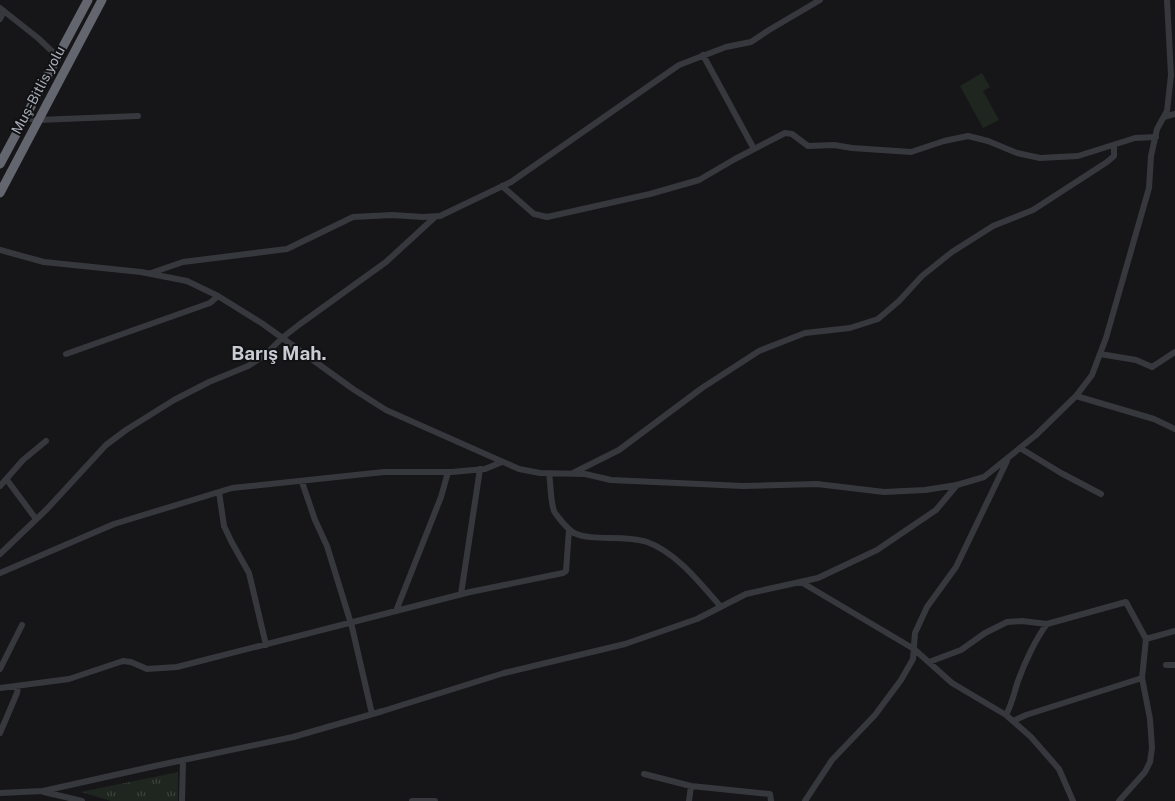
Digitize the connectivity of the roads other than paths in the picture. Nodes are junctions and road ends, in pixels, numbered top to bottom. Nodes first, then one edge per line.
1 (88, 0) edge
2 (102, 0) edge
3 (820, 0) edge
4 (1167, 0) edge
5 (2, 9) edge
6 (0, 19) edge
7 (1172, 34) edge
8 (703, 55) junction
9 (57, 56) junction
10 (1175, 114) edge
11 (138, 116) dead end
12 (1164, 117) junction
13 (24, 118) junction
14 (38, 120) junction
15 (1156, 137) junction
16 (1114, 145) junction
17 (754, 149) junction
18 (0, 164) edge
19 (502, 186) junction
20 (0, 193) edge
21 (435, 217) junction
22 (0, 250) edge
23 (149, 274) junction
24 (218, 296) junction
25 (282, 338) junction
26 (1175, 352) edge
27 (66, 354) dead end
28 (1100, 354) junction
29 (1076, 396) junction
30 (1175, 429) edge
31 (46, 441) dead end
32 (1020, 448) junction
33 (1008, 458) junction
34 (502, 462) junction
35 (480, 469) junction
36 (448, 472) junction
37 (548, 473) junction
38 (572, 474) junction
39 (7, 480) junction
40 (302, 482) junction
41 (957, 485) junction
42 (0, 486) edge
43 (219, 492) junction
44 (1101, 494) dead end
45 (36, 519) junction
46 (569, 530) junction
47 (0, 554) edge
48 (0, 573) edge
49 (801, 582) junction
50 (461, 594) junction
51 (721, 607) junction
52 (396, 611) junction
53 (351, 623) junction
54 (1047, 624) junction
55 (22, 625) dead end
56 (1175, 631) edge
57 (1146, 639) junction
58 (266, 645) junction
59 (914, 650) junction
60 (929, 662) junction
61 (1166, 665) dead end
62 (1175, 665) edge
63 (0, 669) edge
64 (1142, 678) junction
65 (18, 687) junction
66 (0, 688) edge
67 (372, 714) junction
68 (1006, 715) junction
69 (1013, 721) junction
70 (0, 733) edge
71 (184, 760) junction
72 (644, 774) dead end
73 (691, 786) junction
74 (43, 791) junction
75 (0, 793) edge
76 (67, 799) edge
77 (82, 801) edge
78 (182, 801) edge
79 (412, 801) edge
80 (435, 801) edge
81 (689, 801) edge
82 (771, 801) edge
83 (805, 801) edge
84 (1073, 801) edge
85 (1119, 801) edge

1 - 9 highway, Muş-Bitlis yolu
2 - 14 highway, Muş-Bitlis yolu
3 - 8 street
4 - 7 street
5 - 6 street
5 - 9 street
7 - 12 street
8 - 17 street
8 - 19 street
9 - 13 highway, Muş-Bitlis yolu
10 - 12 street
11 - 14 street
12 - 15 street
13 - 14 street
13 - 18 highway, Muş-Bitlis yolu
14 - 20 highway, Muş-Bitlis yolu
15 - 16 street
15 - 28 street
16 - 17 street
16 - 38 street
17 - 19 street
19 - 21 street
21 - 23 street
21 - 25 street
22 - 23 street
23 - 24 street
24 - 25 street
24 - 27 street
25 - 34 street
25 - 45 street
26 - 28 street
28 - 29 street
29 - 30 street
29 - 32 street
31 - 39 street
32 - 33 street
32 - 44 street
33 - 41 street
33 - 59 street
34 - 35 street
34 - 37 street
35 - 36 street
35 - 50 street
36 - 40 street
36 - 52 street
37 - 38 street
37 - 46 street
38 - 41 street
39 - 42 street
39 - 45 street
40 - 43 street
40 - 53 street
41 - 49 street
43 - 48 street
43 - 58 street
45 - 47 street
46 - 50 street
46 - 51 street
49 - 51 street
49 - 59 street
50 - 52 street
51 - 67 street
52 - 53 street
53 - 58 street
53 - 67 street
54 - 57 street
54 - 60 street
54 - 68 street
55 - 63 street
56 - 57 street
57 - 64 street
58 - 65 street
59 - 60 street
59 - 83 street
60 - 68 street
61 - 62 street
64 - 69 street
64 - 85 street
65 - 66 street
65 - 70 street
67 - 71 street
68 - 69 street
69 - 84 street
71 - 74 street
71 - 78 street
72 - 73 street
73 - 81 street
73 - 82 street
74 - 75 street
74 - 76 street
76 - 77 street
79 - 80 street

